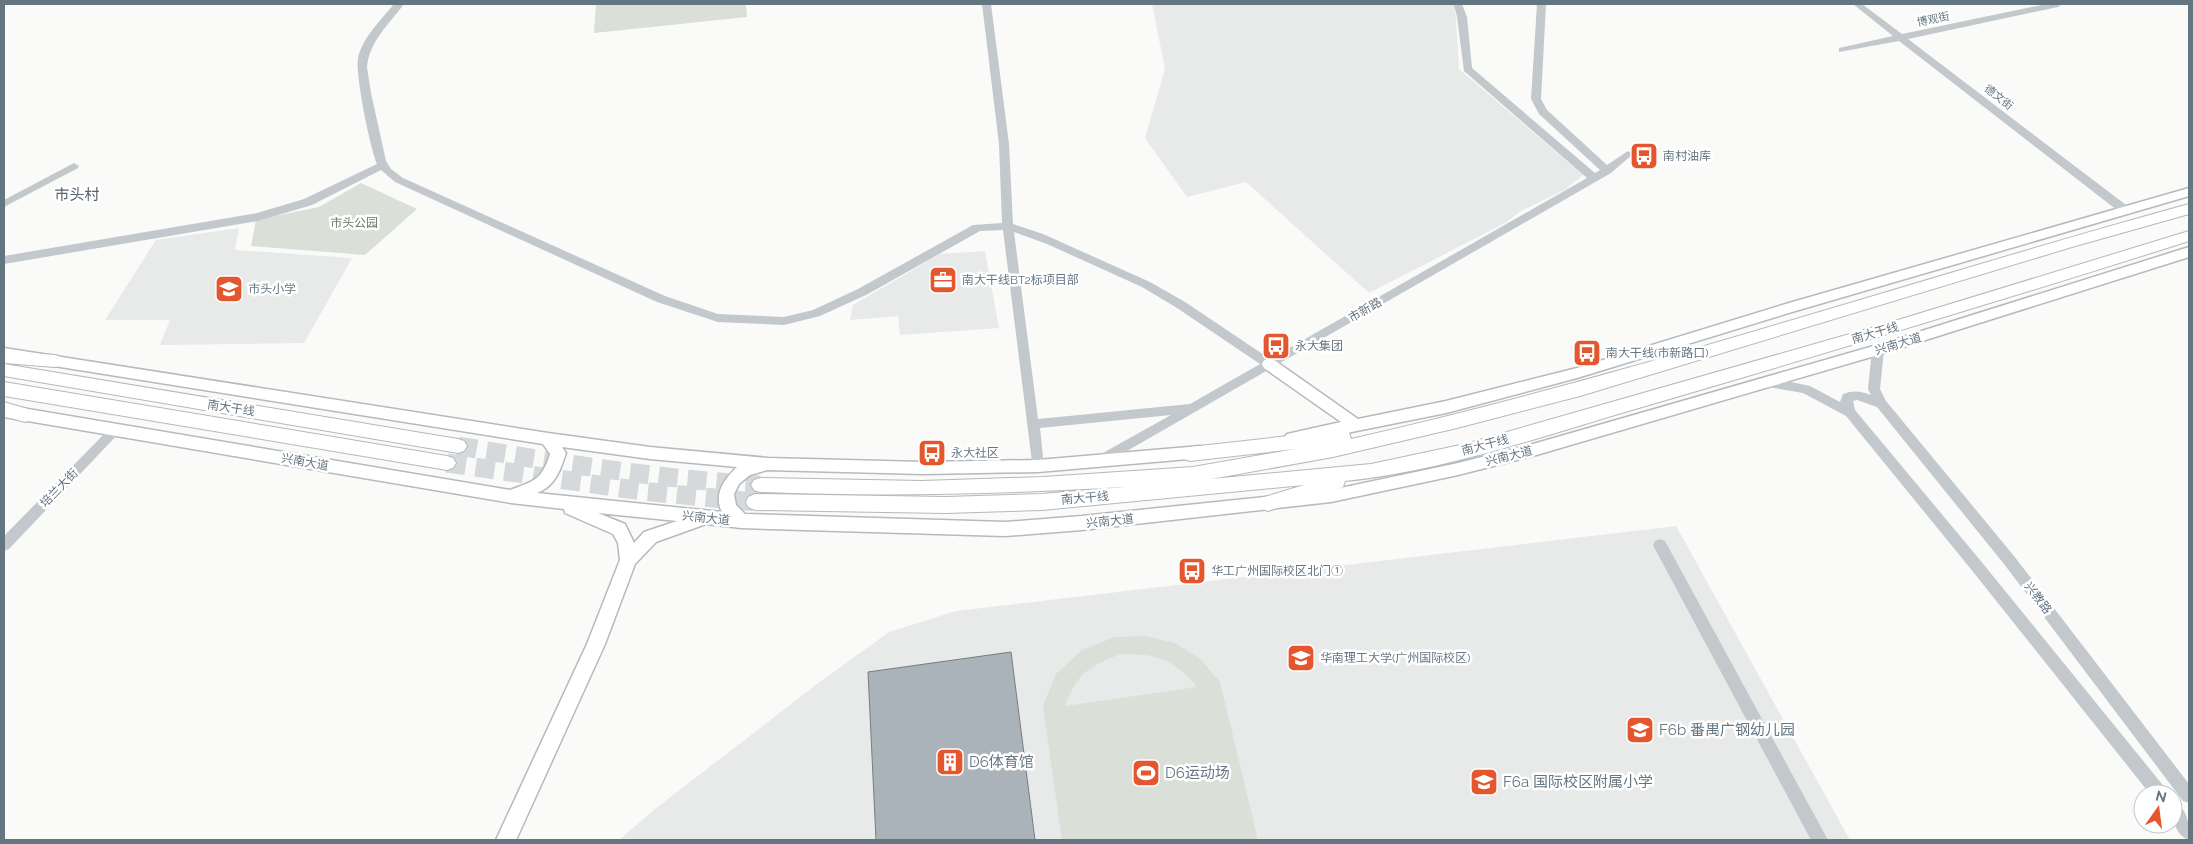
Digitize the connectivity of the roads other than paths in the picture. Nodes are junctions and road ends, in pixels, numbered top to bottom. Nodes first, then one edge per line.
1 (400, 4) edge
2 (986, 4) edge
3 (1458, 4) edge
4 (1542, 4) edge
5 (1857, 4) edge
6 (2058, 4) edge
7 (1901, 37) junction
8 (1842, 50) dead end
9 (1628, 154) dead end
10 (383, 165) junction
11 (74, 166) dead end
12 (1607, 171) junction
13 (1594, 178) junction
14 (2189, 192) edge
15 (4, 204) edge
16 (2189, 208) edge
17 (2126, 211) junction
18 (1008, 226) junction
19 (2189, 236) edge
20 (2189, 252) edge
21 (4, 260) edge
22 (1878, 350) junction
23 (4, 353) edge
24 (4, 357) edge
25 (54, 361) junction
26 (1270, 364) junction
27 (4, 370) edge
28 (1768, 382) junction
29 (4, 389) edge
30 (1881, 404) junction
31 (1194, 407) junction
32 (4, 410) edge
33 (1850, 414) junction
34 (25, 415) joint
35 (1033, 424) junction
36 (1354, 424) junction
37 (1440, 427) junction
38 (115, 430) junction
39 (548, 439) junction
40 (458, 446) tunnel mouth
41 (1190, 454) junction
42 (1099, 462) junction
43 (447, 463) tunnel mouth
44 (768, 464) junction
45 (1038, 466) junction
46 (1371, 472) junction
47 (511, 497) junction
48 (558, 502) junction
49 (1268, 504) junction
50 (705, 518) junction
51 (741, 521) junction
52 (4, 545) edge
53 (1660, 545) dead end
54 (628, 560) junction
55 (2152, 784) edge
56 (2189, 796) edge
57 (506, 840) edge
58 (1820, 840) edge

1 - 10 street
2 - 18 street
3 - 13 street
4 - 12 street
5 - 7 street, 德文街
6 - 7 street, 博观街
7 - 8 street, 博观街
7 - 17 street, 德文街
9 - 12 street, 市新路
10 - 18 street
10 - 21 street
11 - 15 street
12 - 13 street, 市新路
13 - 26 street, 市新路
14 - 17 main road
16 - 37 highway, 南大干线
17 - 36 main road
18 - 26 street
18 - 35 street
19 - 46 highway, 南大干线
20 - 22 main road, 兴南大道
22 - 28 main road, 兴南大道
22 - 30 street
23 - 25 main road
24 - 25 highway
25 - 39 main road
26 - 31 street, 市新路
26 - 36 main road
27 - 40 highway, 南大干线
28 - 33 street
28 - 49 main road, 兴南大道
29 - 43 highway, 南大干线
30 - 33 street
30 - 56 street, 兴教路
31 - 35 street
31 - 42 street, 市新路
32 - 34 highway
33 - 55 street
34 - 38 main road, 兴南大道
35 - 45 street
36 - 41 main road
37 - 41 highway
37 - 46 highway, 南大干线
38 - 47 main road, 兴南大道
38 - 52 street, 培兰大街
39 - 44 main road
39 - 47 main road
41 - 42 main road
42 - 45 main road
44 - 45 main road
44 - 51 main road
46 - 49 highway
47 - 48 main road, 兴南大道
48 - 50 main road, 兴南大道
48 - 54 main road
49 - 51 main road, 兴南大道
50 - 51 main road, 兴南大道
50 - 54 main road
53 - 58 street
54 - 57 main road

